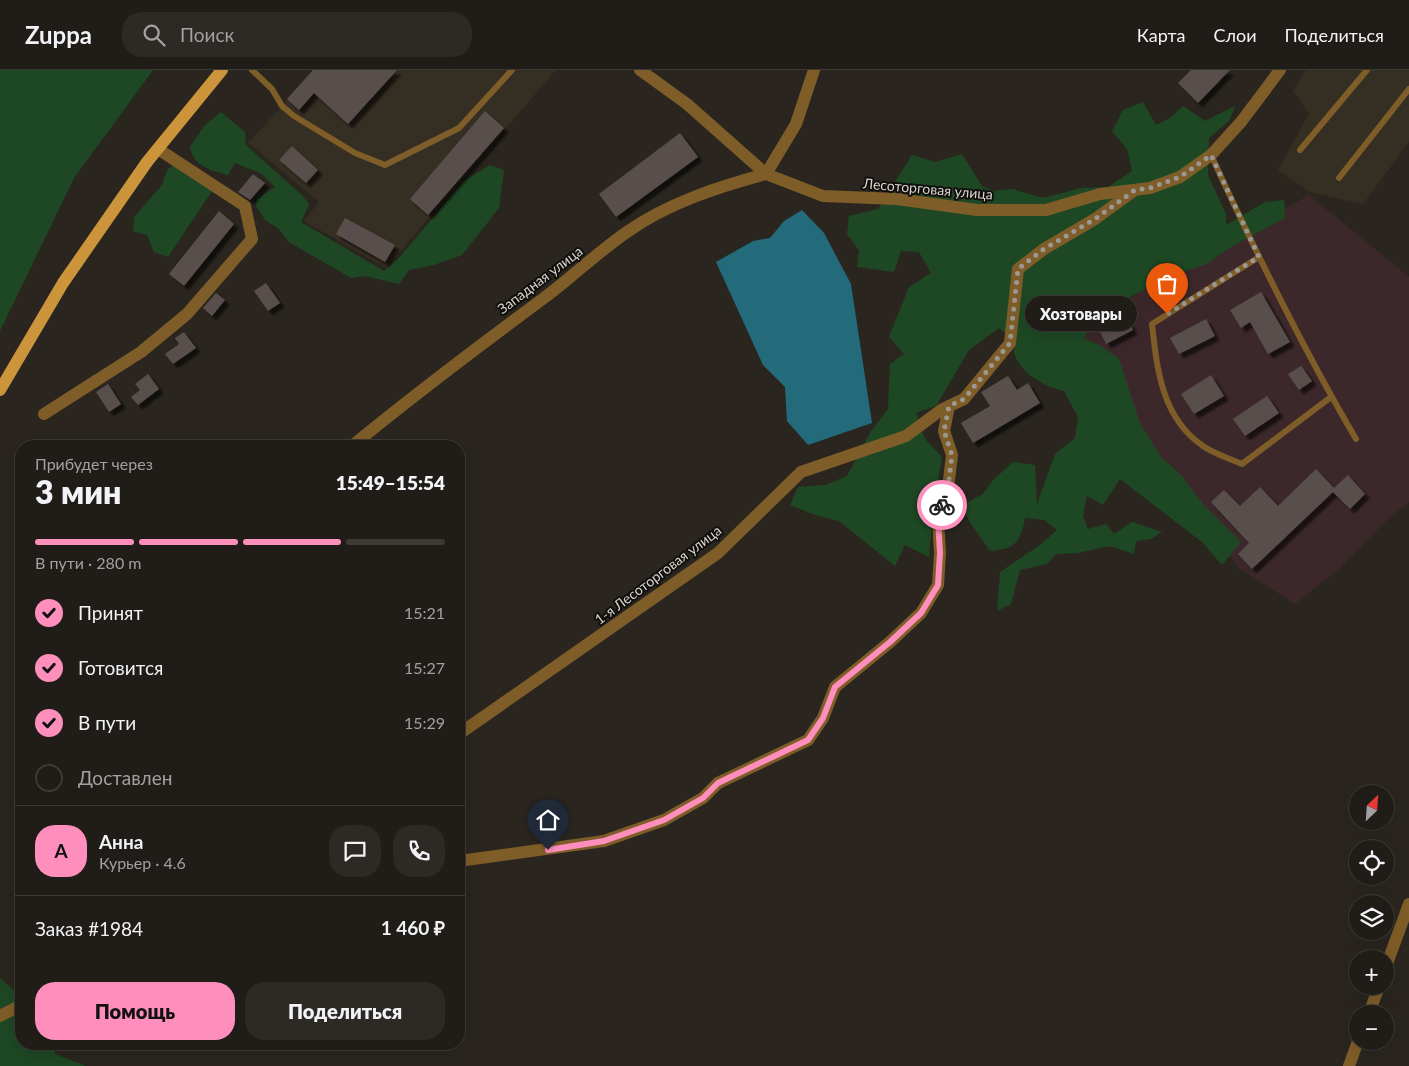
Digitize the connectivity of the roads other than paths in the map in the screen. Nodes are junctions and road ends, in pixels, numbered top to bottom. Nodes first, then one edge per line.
1 (222, 70) edge
2 (252, 70) edge
3 (512, 70) edge
4 (640, 70) edge
5 (814, 70) edge
6 (1280, 70) edge
7 (1367, 70) edge
8 (1409, 88) edge
9 (158, 149) junction
10 (1300, 150) dead end
11 (1211, 155) junction
12 (766, 174) junction
13 (1338, 178) dead end
14 (1135, 190) junction
15 (1259, 257) junction
16 (0, 390) edge
17 (1332, 397) junction
18 (949, 406) junction
19 (44, 414) dead end
20 (1356, 439) dead end
21 (360, 440) edge
22 (465, 730) edge
23 (465, 860) edge
24 (1409, 904) edge
25 (1392, 950) edge
26 (15, 1008) edge
27 (0, 1016) edge
28 (1355, 1050) edge
29 (1349, 1066) edge

1 - 9 main road
2 - 3 lane
4 - 12 street
5 - 12 street
6 - 11 street, Лесоторговая улица
7 - 10 lane
8 - 13 lane
9 - 16 main road
9 - 19 street
11 - 14 street, Лесоторговая улица
11 - 15 lane
12 - 14 street, Лесоторговая улица
12 - 21 street, Западная улица
14 - 18 street, 1-я Лесоторговая улица
15 - 17 lane
15 - 17 lane
17 - 20 lane
18 - 22 street, 1-я Лесоторговая улица
18 - 23 street
24 - 25 street
26 - 27 street
28 - 29 street

